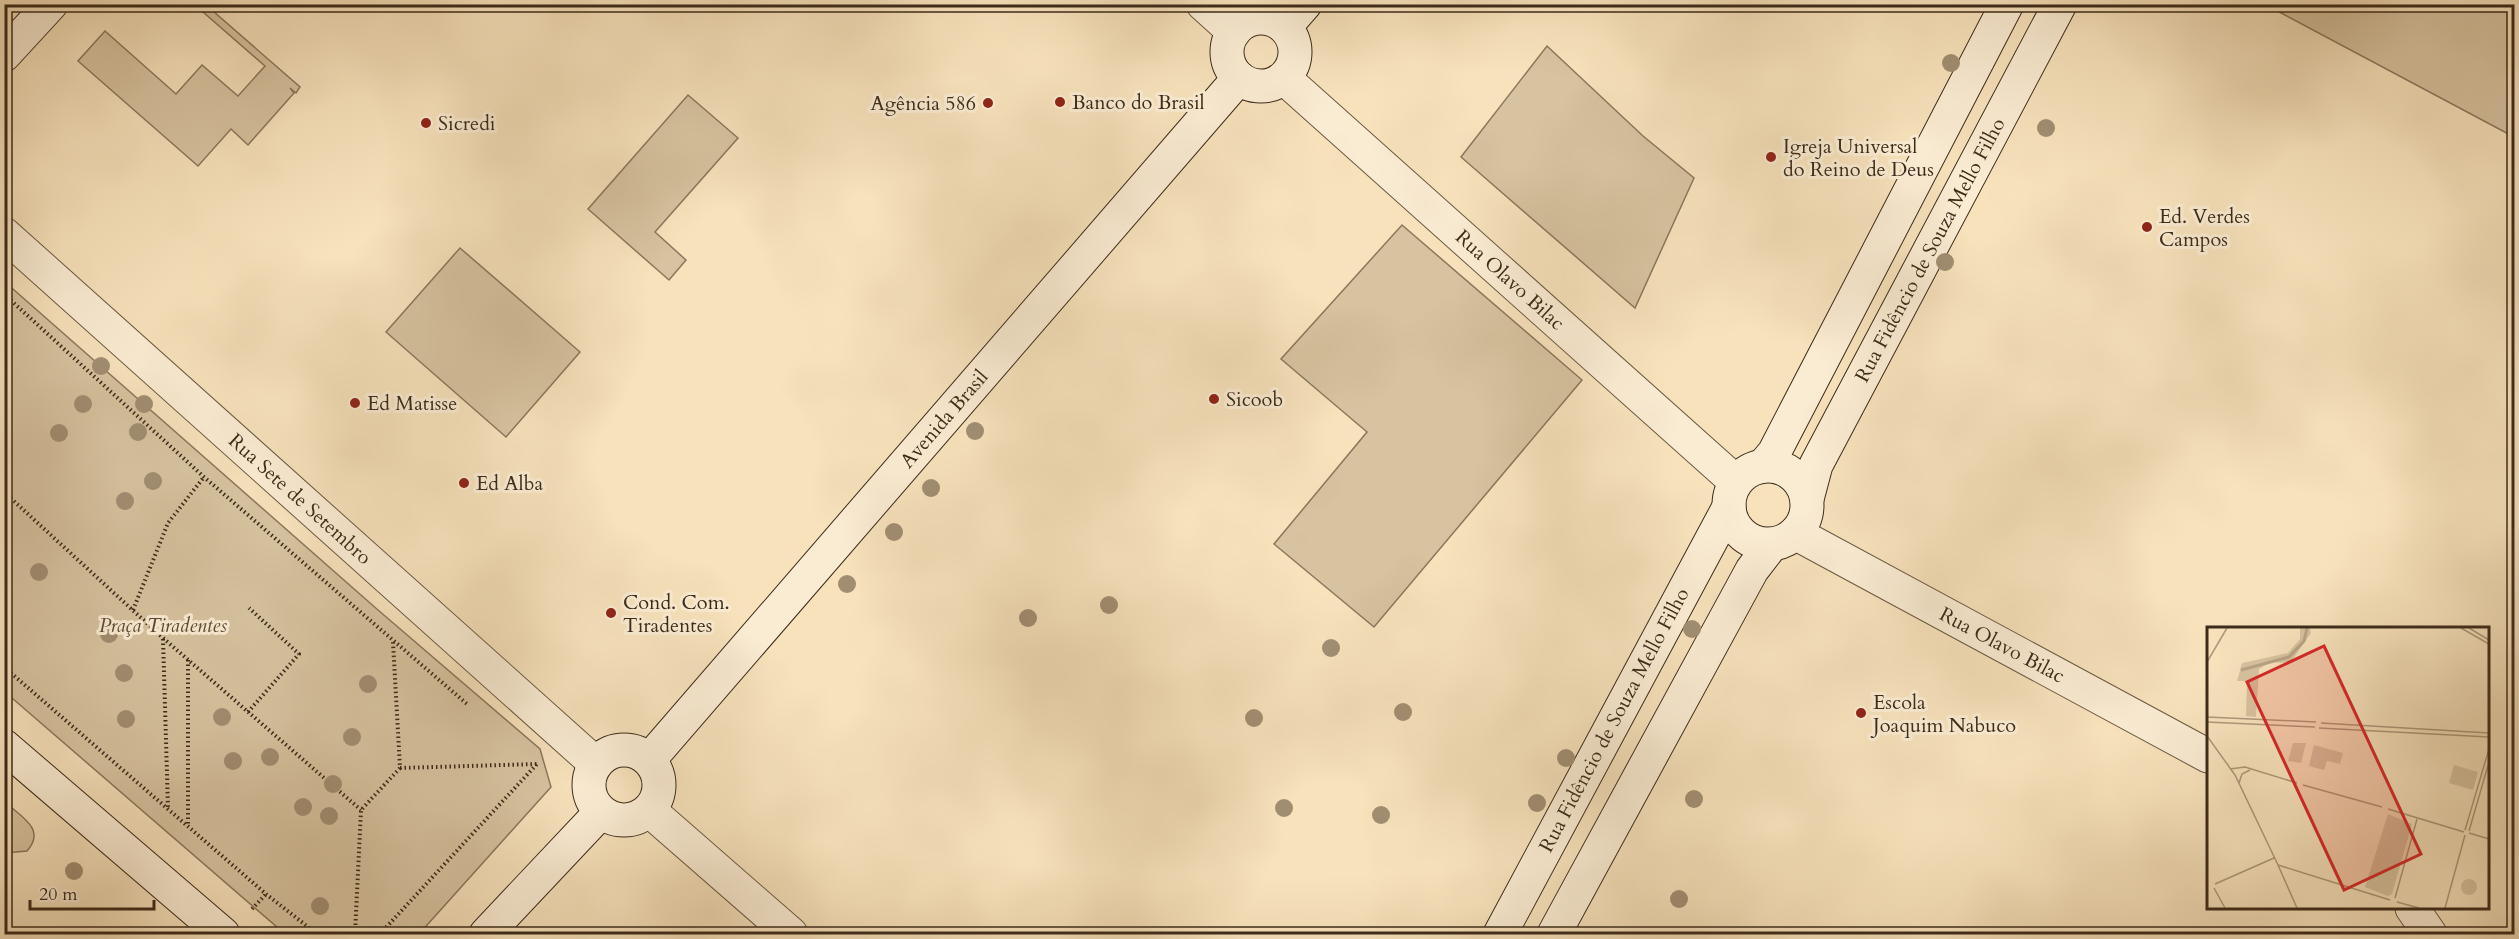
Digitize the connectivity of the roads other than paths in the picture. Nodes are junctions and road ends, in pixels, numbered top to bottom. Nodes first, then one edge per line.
1 (51, 4) edge
2 (1203, 4) edge
3 (2007, 4) edge
4 (2060, 4) edge
5 (1295, 16) edge
6 (1234, 32) junction
7 (4, 55) edge
8 (1239, 78) junction
9 (1284, 78) junction
10 (1919, 175) junction
11 (1958, 196) junction
12 (4, 234) edge
13 (1743, 485) junction
14 (1807, 499) junction
15 (1784, 539) junction
16 (4, 746) edge
17 (2207, 755) edge
18 (649, 760) junction
19 (596, 764) junction
20 (1568, 806) junction
21 (649, 810) junction
22 (601, 812) junction
23 (1612, 828) junction
24 (2413, 909) edge
25 (223, 934) edge
26 (486, 934) edge
27 (791, 934) edge
28 (1500, 934) edge
29 (1554, 934) edge
30 (2430, 934) edge

1 - 7 street
2 - 6 street
3 - 10 street, Rua Fidêncio de Souza Mello Filho
4 - 11 street, Rua Fidêncio de Souza Mello Filho
5 - 6 street
5 - 9 street
6 - 8 street
8 - 9 street
8 - 18 street, Avenida Brasil
9 - 13 street, Rua Olavo Bilac
10 - 11 street
10 - 13 street, Rua Fidêncio de Souza Mello Filho
11 - 14 street, Rua Fidêncio de Souza Mello Filho
12 - 19 street, Rua Sete de Setembro
13 - 14 street
13 - 15 street
13 - 20 street, Rua Fidêncio de Souza Mello Filho
14 - 15 street
15 - 17 street, Rua Olavo Bilac
15 - 23 street
16 - 25 street
18 - 19 street
18 - 21 street
19 - 22 street
20 - 23 street
20 - 28 street, Rua Fidêncio de Souza Mello Filho
21 - 22 street
21 - 27 street
22 - 26 street
23 - 29 street
24 - 30 street

